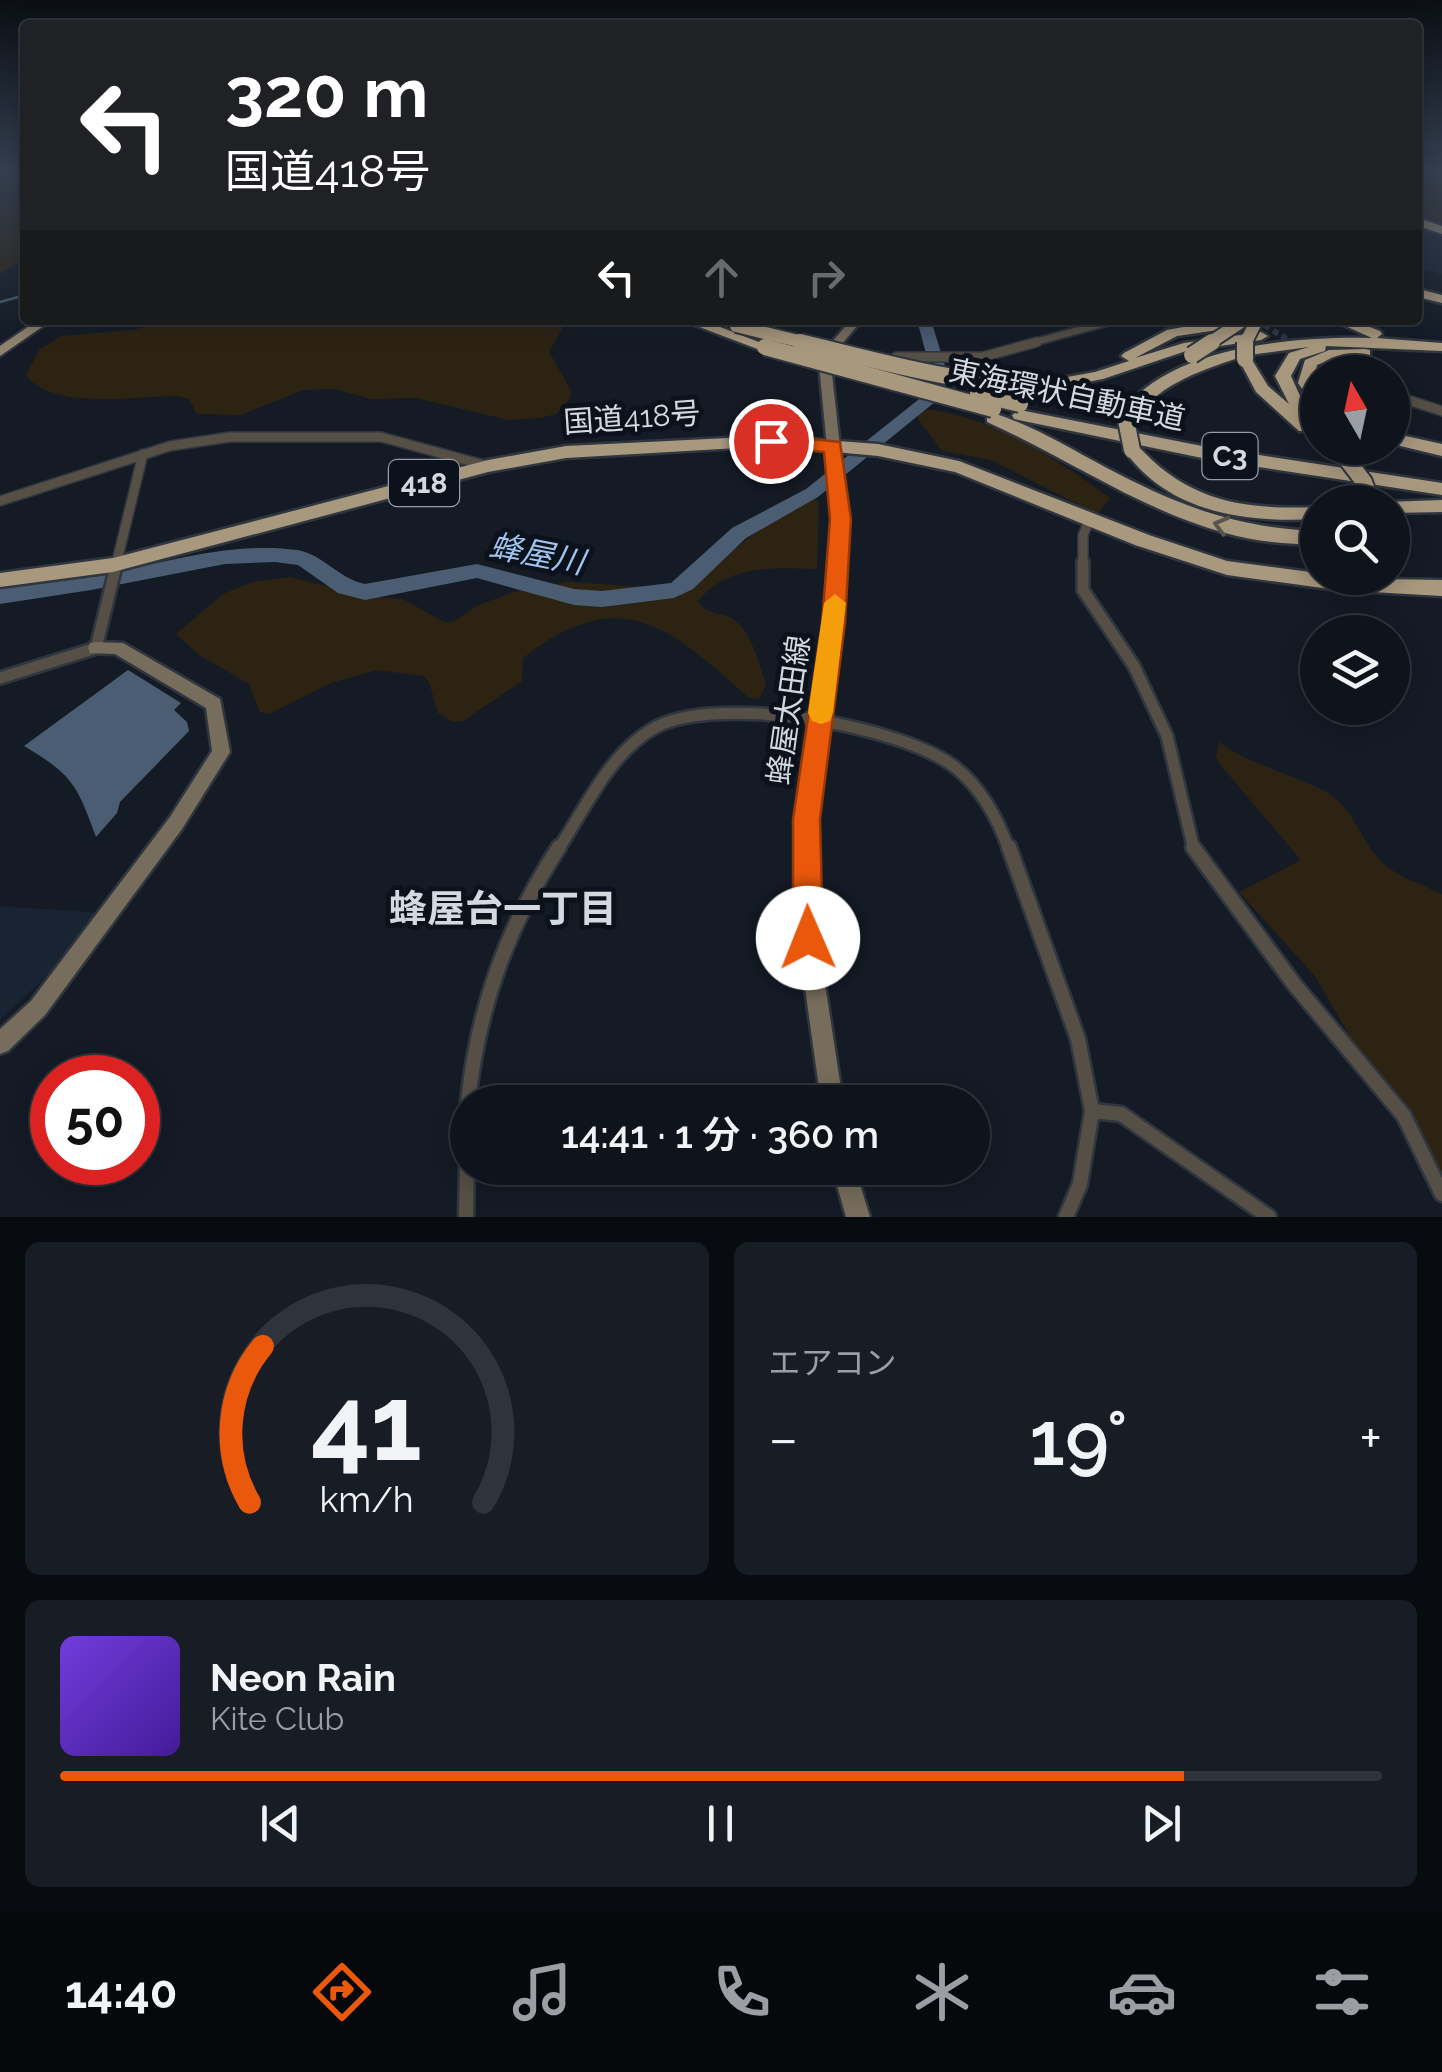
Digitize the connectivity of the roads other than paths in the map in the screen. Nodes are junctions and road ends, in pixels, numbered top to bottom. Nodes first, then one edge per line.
1 (39, 325) edge
2 (853, 325) edge
3 (1097, 325) edge
4 (1226, 325) edge
5 (1237, 325) edge
6 (1255, 325) edge
7 (1354, 325) edge
8 (728, 327) edge
9 (1333, 339) junction
10 (836, 344) junction
11 (766, 348) junction
12 (1442, 351) edge
13 (0, 352) edge
14 (1336, 355) edge
15 (1107, 372) junction
16 (1410, 401) edge
17 (1300, 403) edge
18 (1020, 409) junction
19 (1442, 411) edge
20 (1126, 420) junction
21 (1300, 421) edge
22 (1410, 442) edge
23 (1442, 450) edge
24 (143, 454) junction
25 (834, 454) junction
26 (1350, 465) edge
27 (488, 466) junction
28 (1442, 476) edge
29 (1365, 485) edge
30 (1442, 489) edge
31 (0, 501) edge
32 (1442, 506) edge
33 (1410, 507) edge
34 (1300, 513) edge
35 (1090, 519) junction
36 (1300, 537) edge
37 (113, 566) junction
38 (0, 580) edge
39 (1442, 588) edge
40 (96, 648) junction
41 (0, 678) edge
42 (819, 723) junction
43 (0, 1043) edge
44 (470, 1085) edge
45 (830, 1085) edge
46 (1092, 1111) junction
47 (467, 1185) edge
48 (849, 1185) edge
49 (1442, 1194) edge
50 (466, 1217) edge
51 (858, 1217) edge
52 (1066, 1217) edge
53 (1269, 1217) edge

1 - 13 main road
2 - 10 street
3 - 10 street
4 - 15 highway
5 - 20 highway, bridge
6 - 21 highway, bridge
7 - 12 highway
8 - 11 highway, 東海環状自動車道 / C3
8 - 15 highway, bridge
8 - 18 highway, 東海環状自動車道 / C3, bridge
9 - 12 highway
9 - 15 highway
9 - 20 highway
10 - 25 street, 蜂屋太田線
11 - 18 highway, 東海環状自動車道 / C3, bridge
36 -> 11 highway, bridge
12 - 14 highway
12 - 17 highway
16 - 19 street
18 - 28 highway, 東海環状自動車道 / C3
18 - 30 highway, 東海環状自動車道 / C3
20 - 34 highway, bridge
22 - 23 highway
24 - 27 street
24 - 31 street
24 - 37 street
25 - 27 highway, 国道418号 / 418
25 - 35 highway, 国道418号 / 418
25 - 42 street, 蜂屋太田線
26 - 29 highway, bridge
27 - 37 highway, 国道418号 / 418
32 - 33 highway
35 - 39 highway, 国道418号 / 418
35 - 49 street
37 - 38 highway, 国道418号 / 418
37 - 40 street
40 - 41 street
40 - 43 street
42 - 44 street
42 - 45 street, 蜂屋太田線
42 - 46 street
46 - 52 street
46 - 53 street
47 - 50 street
48 - 51 street

